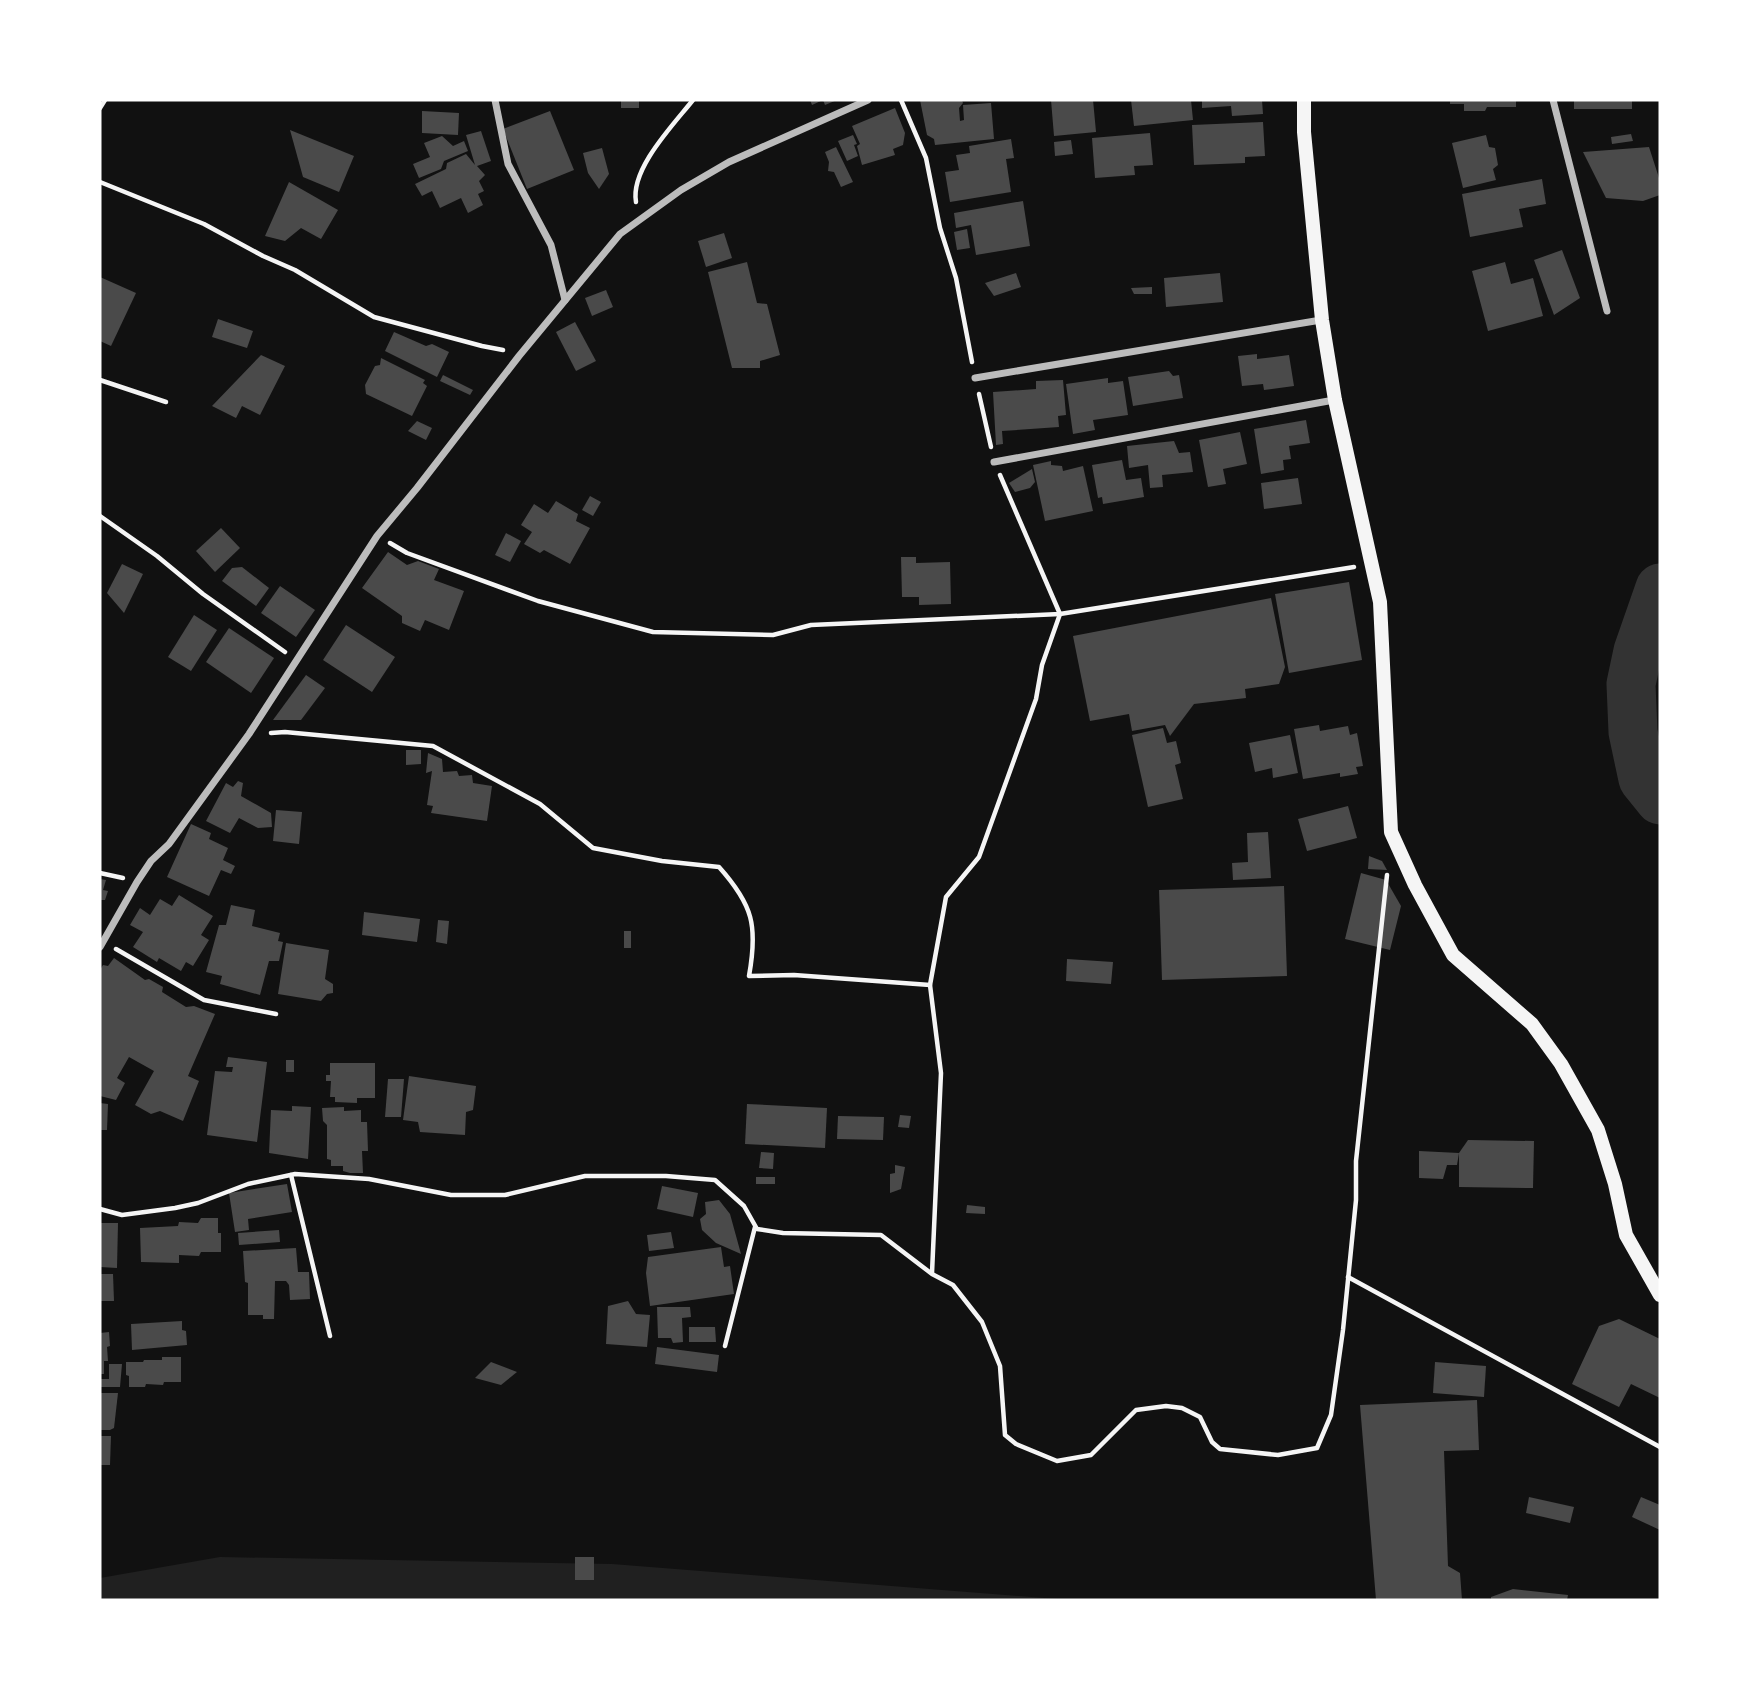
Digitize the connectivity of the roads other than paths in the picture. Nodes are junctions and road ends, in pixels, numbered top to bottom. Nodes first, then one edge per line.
1 (495, 100) edge
2 (868, 100) edge
3 (1304, 100) edge
4 (1553, 100) edge
5 (565, 300) junction
6 (1607, 311) dead end
7 (1322, 320) junction
8 (975, 378) dead end
9 (1335, 400) junction
10 (994, 462) dead end
11 (101, 944) edge
12 (1660, 1296) edge

1 - 5 street
2 - 5 street
3 - 7 main road
4 - 6 street
5 - 11 street
7 - 8 street
7 - 9 main road
9 - 10 street
9 - 12 main road

